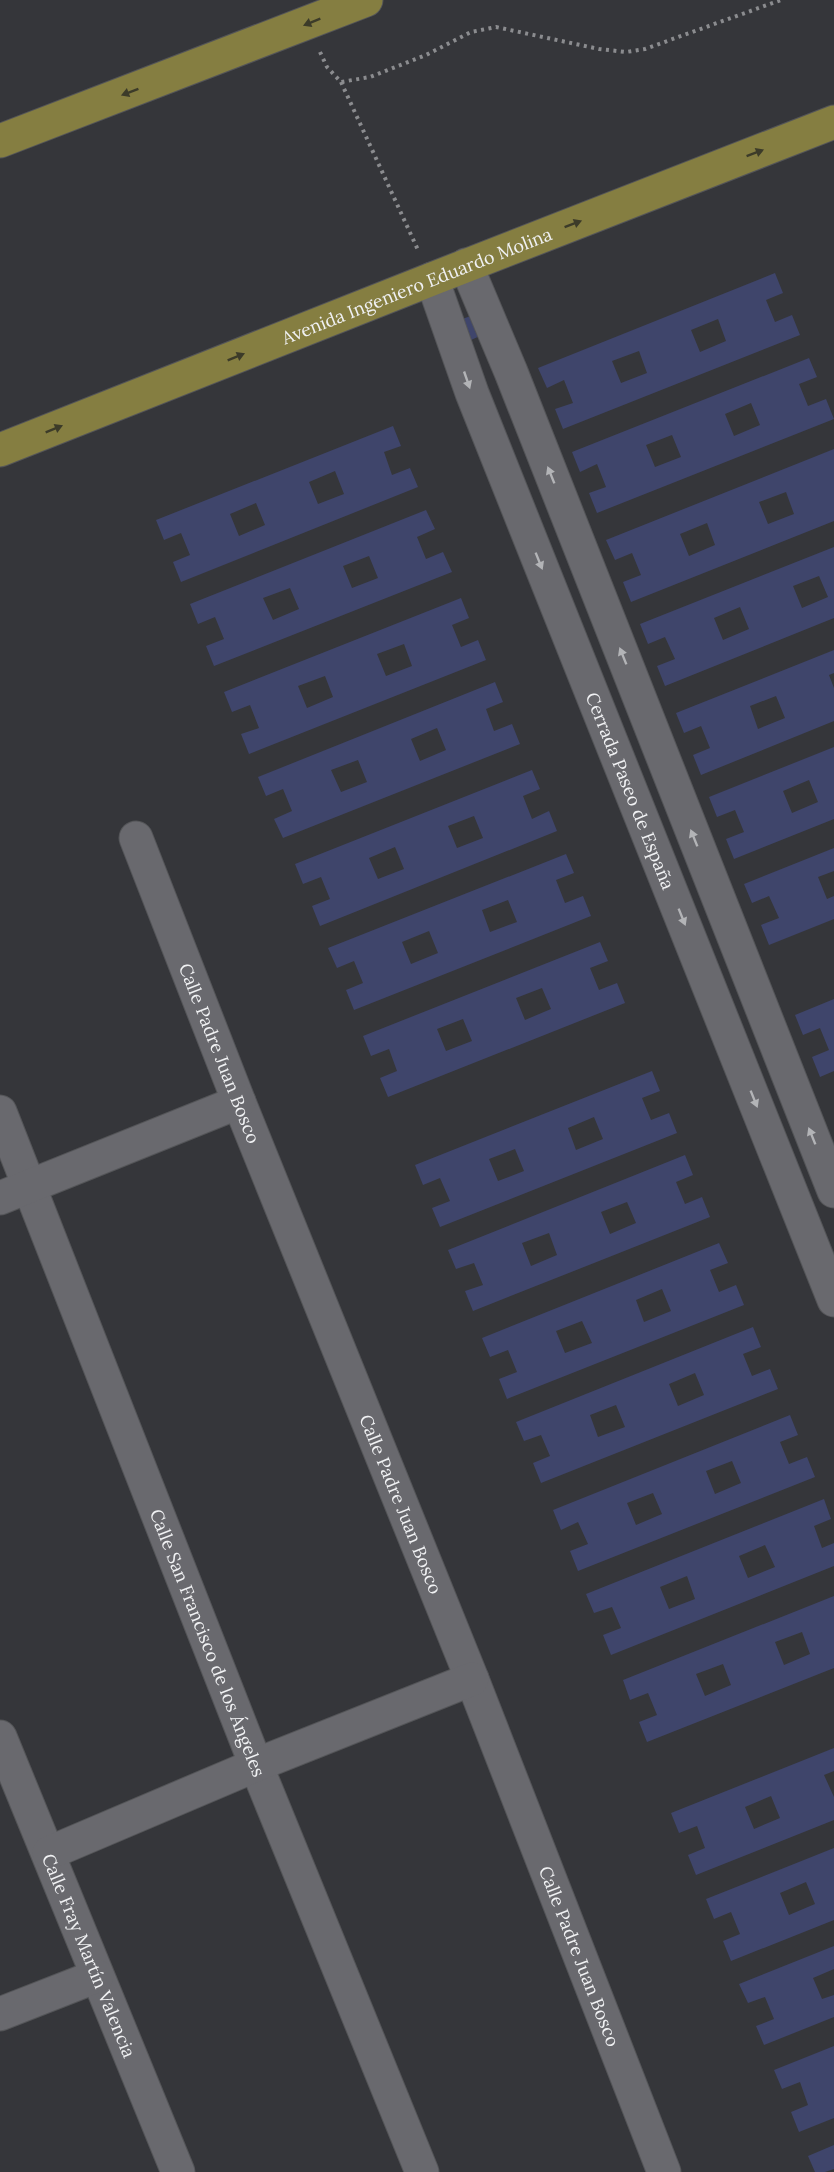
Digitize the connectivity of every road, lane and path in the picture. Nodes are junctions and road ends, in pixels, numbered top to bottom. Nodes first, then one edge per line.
1 (366, 0) edge
2 (781, 0) edge
3 (308, 23) junction
4 (341, 82) junction
5 (834, 122) edge
6 (0, 141) edge
7 (466, 265) junction
8 (432, 279) junction
9 (0, 450) edge
10 (136, 838) dead end
11 (751, 982) junction
12 (714, 997) junction
13 (239, 1102) junction
14 (0, 1112) edge
15 (834, 1191) edge
16 (15, 1192) edge
17 (834, 1300) edge
18 (472, 1678) junction
19 (2, 1745) edge
20 (256, 1765) junction
21 (49, 1853) junction
22 (97, 1976) junction
23 (0, 2014) edge
24 (178, 2172) edge
25 (422, 2172) edge
26 (664, 2172) edge

1 -> 3 main road
2 - 4 path
3 - 4 path
3 -> 6 main road
4 - 8 path
7 -> 5 main road, Avenida Ingeniero Eduardo Molina
7 - 8 main road, Avenida Ingeniero Eduardo Molina
11 -> 7 street
9 -> 8 main road, Avenida Ingeniero Eduardo Molina
8 -> 12 street, Cerrada Paseo de España
10 - 13 street, Calle Padre Juan Bosco
11 - 12 street
15 -> 11 street
12 -> 17 street, Cerrada Paseo de España
13 - 16 street
13 - 18 street, Calle Padre Juan Bosco
14 - 16 street, Calle San Francisco de los Ángeles
16 - 20 street, Calle San Francisco de los Ángeles
18 - 20 street
18 - 26 street, Calle Padre Juan Bosco
19 - 21 street, Calle Fray Martín Valencia
20 - 21 street
20 - 25 street, Calle San Francisco de los Ángeles
21 - 22 street, Calle Fray Martín Valencia
22 - 23 street
22 - 24 street, Calle Fray Martín Valencia

